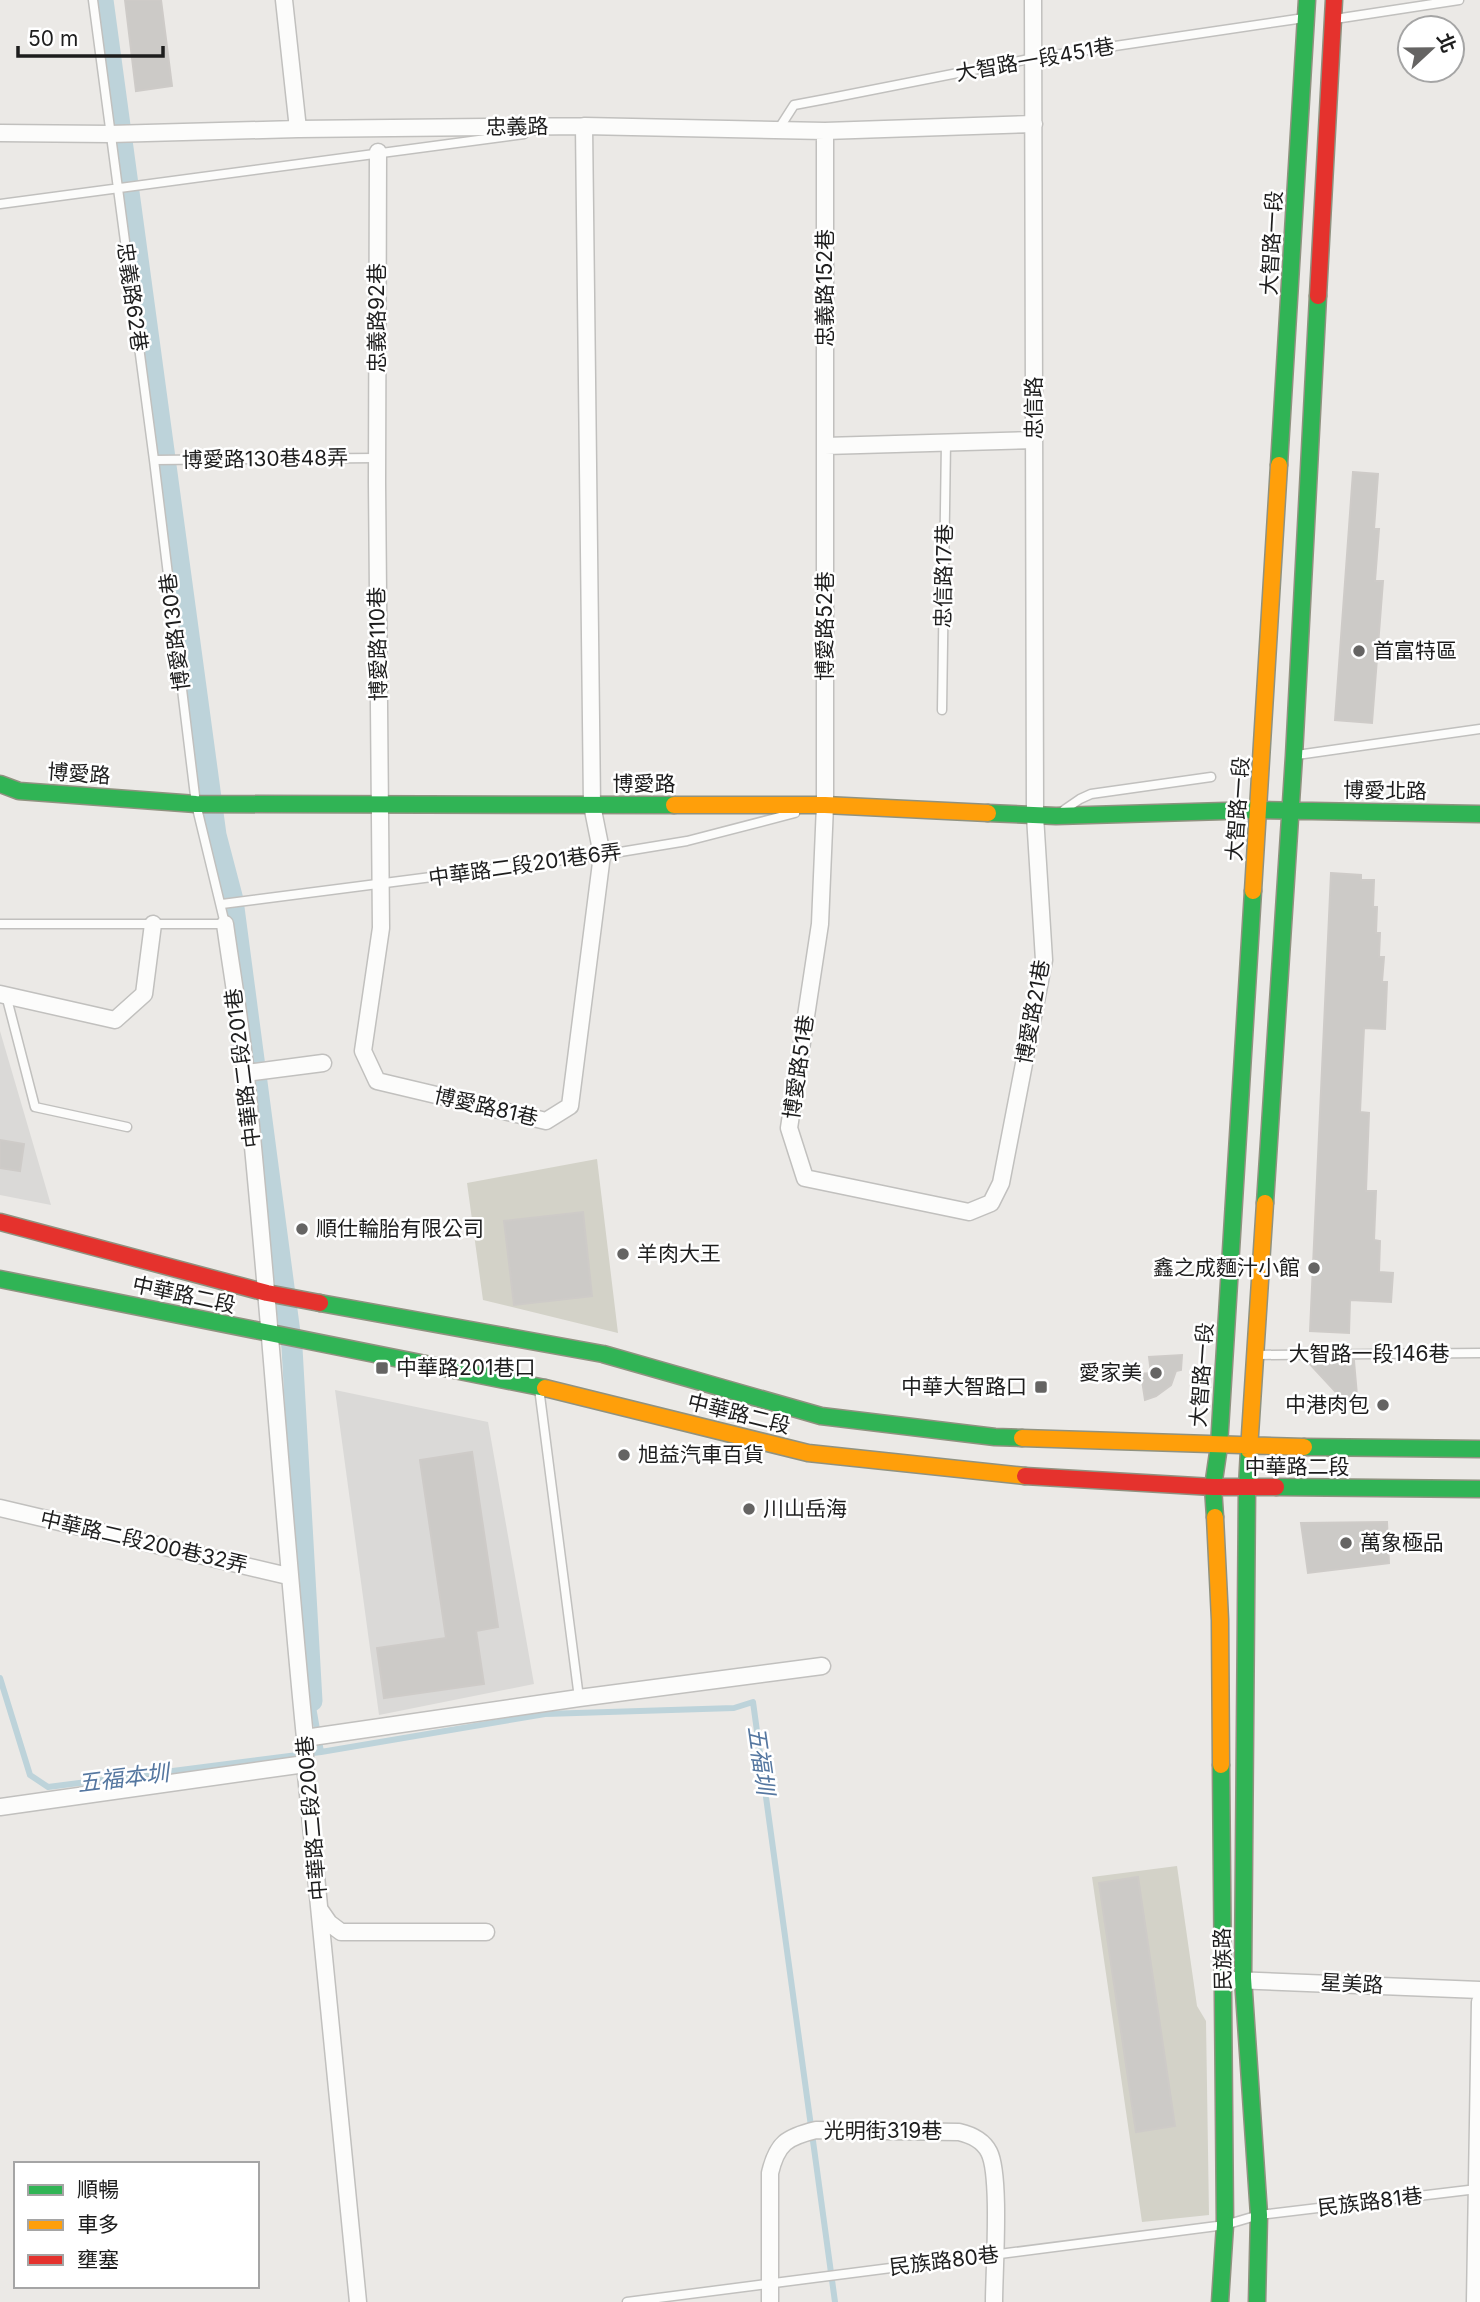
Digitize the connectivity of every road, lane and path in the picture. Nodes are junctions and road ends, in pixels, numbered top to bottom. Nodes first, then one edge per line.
1 (93, 0) edge
2 (284, 0) edge
3 (1033, 0) edge
4 (1307, 0) edge
5 (1334, 0) edge
6 (1459, 0) edge
7 (1306, 18) junction
8 (1332, 20) junction
9 (1034, 58) junction
10 (1034, 124) junction
11 (584, 126) junction
12 (298, 129) junction
13 (778, 130) junction
14 (825, 131) junction
15 (0, 133) edge
16 (110, 134) junction
17 (378, 152) junction
18 (117, 187) junction
19 (0, 204) edge
20 (1034, 440) junction
21 (946, 442) junction
22 (825, 446) junction
23 (377, 458) junction
24 (154, 460) junction
25 (377, 483) joint
26 (943, 710) dead end
27 (1480, 729) edge
28 (1294, 756) junction
29 (1211, 777) dead end
30 (0, 784) edge
31 (196, 804) junction
32 (380, 805) junction
33 (592, 805) junction
34 (825, 806) junction
35 (1259, 810) junction
36 (1290, 810) junction
37 (1480, 814) edge
38 (1035, 816) junction
39 (1056, 816) junction
40 (602, 855) junction
41 (381, 885) junction
42 (222, 904) junction
43 (0, 924) edge
44 (153, 924) junction
45 (225, 924) junction
46 (3, 994) edge
47 (323, 1063) dead end
48 (246, 1073) junction
49 (127, 1127) dead end
50 (991, 1203) joint
51 (3, 1224) edge
52 (0, 1279) edge
53 (267, 1293) junction
54 (269, 1334) junction
55 (1480, 1353) edge
56 (1257, 1355) junction
57 (538, 1386) junction
58 (1219, 1446) junction
59 (1251, 1447) junction
60 (1480, 1449) edge
61 (1213, 1487) junction
62 (1247, 1487) junction
63 (1480, 1489) edge
64 (0, 1508) edge
65 (288, 1576) junction
66 (1220, 1620) joint
67 (822, 1666) dead end
68 (579, 1698) junction
69 (306, 1738) junction
70 (305, 1764) junction
71 (0, 1807) edge
72 (319, 1909) junction
73 (486, 1932) dead end
74 (1243, 1978) junction
75 (1223, 1981) junction
76 (1480, 1990) edge
77 (1480, 2002) edge
78 (1478, 2189) edge
79 (1259, 2215) junction
80 (1225, 2225) junction
81 (994, 2255) junction
82 (770, 2284) junction
83 (358, 2302) edge
84 (627, 2302) edge
85 (770, 2302) edge
86 (994, 2302) edge
87 (1220, 2302) edge
88 (1258, 2302) edge
89 (1475, 2302) edge

1 - 16 lane, 忠義路62巷
2 - 12 street
3 - 9 street, 忠信路
4 - 7 street, 大智路一段
5 - 8 street
6 - 8 lane
7 - 9 lane, 大智路一段451巷
7 - 35 street, 大智路一段
8 - 28 street
9 - 10 street, 忠信路
9 - 13 lane, 大智路一段451巷
10 - 14 street, 忠義路
10 - 20 street, 忠信路
11 - 12 street, 忠義路
11 - 13 street, 忠義路
11 - 17 lane
11 - 33 street, 博愛路81巷
12 - 16 street, 忠義路
13 - 14 street, 忠義路
14 - 22 street, 忠義路152巷
15 - 16 street, 忠義路
16 - 18 lane, 忠義路62巷
17 - 18 lane
17 - 23 street, 忠義路92巷
18 - 19 lane
18 - 24 lane, 忠義路62巷
20 - 21 street
20 - 38 street, 忠信路
21 - 22 street
21 - 26 lane, 忠信路17巷
22 - 34 street, 博愛路52巷
23 - 24 lane, 博愛路130巷48弄
23 - 25 street, 忠義路92巷
24 - 31 lane, 博愛路130巷
25 - 32 street, 博愛路110巷
27 - 28 lane
28 - 36 street
29 - 39 lane
30 - 31 street, 博愛路
31 - 32 street, 博愛路
31 - 42 lane, 中華路二段201巷
32 - 33 street, 博愛路
32 - 41 street, 博愛路81巷
33 - 34 street, 博愛路
33 - 40 street, 博愛路81巷
34 - 38 street, 博愛路
34 - 40 lane, 中華路二段201巷6弄
34 - 50 street, 博愛路51巷
35 - 36 street, 博愛路
35 - 39 street, 博愛路
35 - 58 street, 大智路一段
36 - 37 street, 博愛北路
36 - 56 street
38 - 39 street, 博愛路
38 - 50 street, 博愛路21巷
40 - 41 lane, 中華路二段201巷6弄
40 - 41 street, 博愛路81巷
41 - 42 lane, 中華路二段201巷6弄
42 - 45 lane, 中華路二段201巷
43 - 44 lane
44 - 45 lane
44 - 46 street
45 - 48 street, 中華路二段201巷
46 - 49 lane
47 - 48 street
48 - 53 street, 中華路二段201巷
51 - 53 street, 中華路二段
52 - 54 street, 中華路二段
53 - 54 street, 中華路二段201巷
53 - 58 street, 中華路二段
54 - 57 street, 中華路二段
54 - 65 street, 中華路二段200巷
55 - 56 lane, 大智路一段146巷
56 - 59 street
57 - 61 street, 中華路二段
57 - 68 lane
58 - 59 street, 中華路二段
58 - 61 street, 大智路一段
59 - 60 street, 中華路二段
59 - 62 street
61 - 62 street, 中華路二段
61 - 66 street, 大智路一段
62 - 63 street, 中華路二段
62 - 74 street, 民族路
64 - 65 street, 中華路二段200巷32弄
65 - 69 street, 中華路二段200巷
66 - 75 street, 民族路
67 - 68 street
68 - 69 street
69 - 70 street, 中華路二段200巷
70 - 71 street
70 - 72 street, 中華路二段200巷
72 - 73 street
72 - 83 street, 中華路二段200巷
74 - 75 street, 星美路
74 - 76 street, 星美路
74 - 79 street, 民族路
75 - 80 street, 民族路
77 - 78 street
78 - 79 lane, 民族路81巷
78 - 89 street
79 - 80 lane, 民族路80巷
79 - 88 street, 民族路
80 - 81 lane, 民族路80巷
80 - 87 street, 民族路
81 - 82 lane, 民族路80巷
81 - 82 street, 光明街319巷
81 - 86 street, 光明街319巷
82 - 84 lane, 民族路80巷
82 - 85 street, 光明街319巷

